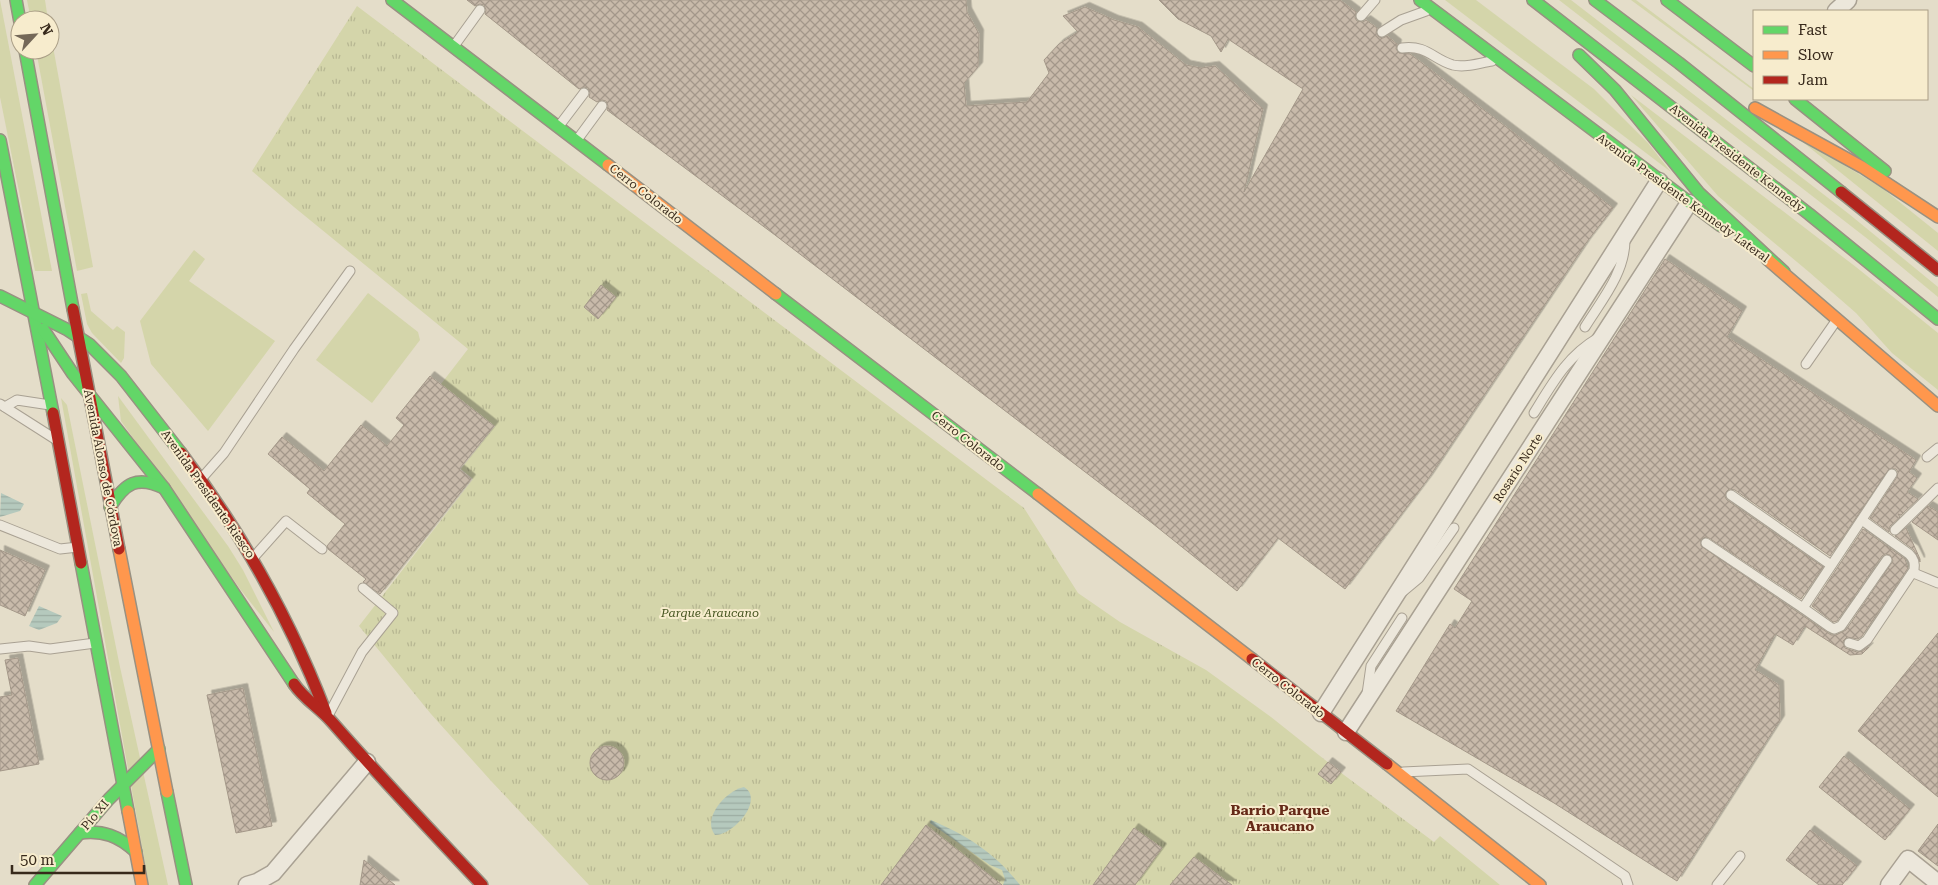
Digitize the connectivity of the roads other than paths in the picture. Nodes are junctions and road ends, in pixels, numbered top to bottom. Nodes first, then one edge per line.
1 (392, 0) edge
2 (1375, 0) edge
3 (1420, 0) edge
4 (1522, 0) edge
5 (1533, 0) edge
6 (1595, 0) edge
7 (1668, 0) edge
8 (480, 10) dead end
9 (1433, 10) junction
10 (1361, 16) dead end
11 (1382, 32) dead end
12 (1558, 35) dead end
13 (452, 48) junction
14 (1402, 48) dead end
15 (1572, 48) dead end
16 (1498, 59) junction
17 (27, 60) edge
18 (1679, 63) junction
19 (1753, 65) edge
20 (584, 92) dead end
21 (1796, 100) edge
22 (602, 106) dead end
23 (559, 126) junction
24 (0, 140) edge
25 (577, 140) junction
26 (1659, 181) junction
27 (1689, 203) junction
28 (1938, 215) edge
29 (1625, 235) junction
30 (1938, 270) edge
31 (350, 271) dead end
32 (1784, 272) junction
33 (0, 296) edge
34 (34, 313) junction
35 (1837, 318) junction
36 (1938, 319) edge
37 (1585, 327) dead end
38 (1604, 334) junction
39 (78, 336) junction
40 (1806, 364) dead end
41 (88, 392) junction
42 (3, 406) edge
43 (52, 406) junction
44 (1938, 406) edge
45 (1534, 413) dead end
46 (58, 441) junction
47 (1938, 448) edge
48 (1927, 457) dead end
49 (1892, 474) dead end
50 (201, 479) junction
51 (164, 488) junction
52 (1938, 488) edge
53 (1730, 495) dead end
54 (110, 507) junction
55 (1862, 520) junction
56 (0, 526) edge
57 (1454, 528) dead end
58 (1895, 530) dead end
59 (1706, 543) dead end
60 (78, 547) junction
61 (322, 549) dead end
62 (253, 559) junction
63 (1887, 560) dead end
64 (1832, 565) junction
65 (1916, 574) dead end
66 (1938, 583) edge
67 (363, 588) dead end
68 (1394, 599) junction
69 (1803, 608) junction
70 (1402, 618) dead end
71 (95, 643) junction
72 (1849, 643) dead end
73 (0, 649) edge
74 (1367, 700) junction
75 (1321, 713) junction
76 (328, 717) junction
77 (1346, 732) junction
78 (159, 749) junction
79 (367, 762) junction
80 (1397, 773) junction
81 (122, 784) junction
82 (80, 833) junction
83 (136, 852) junction
84 (1740, 856) dead end
85 (1938, 883) edge
86 (1537, 884) edge
87 (35, 885) edge
88 (142, 885) edge
89 (186, 885) edge
90 (247, 885) edge
91 (482, 885) edge
92 (1628, 885) edge
93 (1718, 885) edge
94 (1889, 885) edge

1 - 13 main road, Cerro Colorado
2 - 10 lane
3 - 9 main road, Avenida Presidente Kennedy Lateral
4 - 12 main road
5 - 36 main road, Avenida Presidente Kennedy
6 - 18 main road
7 - 19 main road
8 - 13 lane
9 - 11 lane
9 - 16 main road, Avenida Presidente Kennedy Lateral
13 - 23 main road, Cerro Colorado
14 - 16 lane
15 - 32 main road
16 - 26 main road, Avenida Presidente Kennedy Lateral
17 - 39 main road, Avenida Alonso de Córdova
18 - 28 main road
18 - 30 main road
20 - 23 lane
21 - 28 main road
22 - 25 lane
23 - 25 main road, Cerro Colorado
24 - 34 main road
25 - 75 main road, Cerro Colorado
26 - 27 main road, Avenida Presidente Kennedy Lateral
26 - 29 street
27 - 32 main road, Avenida Presidente Kennedy Lateral
27 - 38 street, Rosario Norte
29 - 37 lane
29 - 68 street
31 - 50 lane
32 - 35 main road, Avenida Presidente Kennedy Lateral
33 - 34 main road, Avenida Presidente Riesco
34 - 39 main road, Avenida Presidente Riesco
34 - 41 main road, Avenida Presidente Riesco
34 - 43 main road
35 - 40 lane
35 - 44 main road, Avenida Presidente Kennedy Lateral
38 - 45 lane
38 - 74 street, Rosario Norte
39 - 41 main road, Avenida Alonso de Córdova
39 - 50 main road, Avenida Presidente Riesco
41 - 51 main road, Avenida Presidente Riesco
41 - 54 main road, Avenida Alonso de Córdova
42 - 43 lane
42 - 46 lane
43 - 46 main road
46 - 60 main road
47 - 48 lane
49 - 55 lane
50 - 62 main road, Avenida Presidente Riesco
51 - 54 main road
51 - 76 main road, Avenida Presidente Riesco
52 - 58 lane
53 - 64 lane
54 - 78 main road, Avenida Alonso de Córdova
55 - 64 lane
55 - 72 lane
56 - 60 lane
57 - 68 lane
59 - 69 lane
60 - 71 main road
61 - 62 lane
62 - 76 main road, Avenida Presidente Riesco
63 - 69 lane
64 - 69 lane
65 - 66 lane
67 - 76 lane
68 - 75 street
70 - 74 lane
71 - 73 lane
71 - 81 main road
74 - 77 street, Rosario Norte
75 - 77 main road, Cerro Colorado
76 - 79 main road, Avenida Presidente Riesco
77 - 80 main road, Cerro Colorado
78 - 81 main road, Pío XI
78 - 89 main road, Avenida Alonso de Córdova
79 - 90 street
79 - 91 main road, Avenida Presidente Riesco
80 - 86 main road, Cerro Colorado
80 - 92 lane
81 - 82 main road, Pío XI
81 - 83 main road
82 - 83 main road
82 - 87 main road, Pío XI
83 - 88 main road
84 - 93 lane
85 - 94 street

